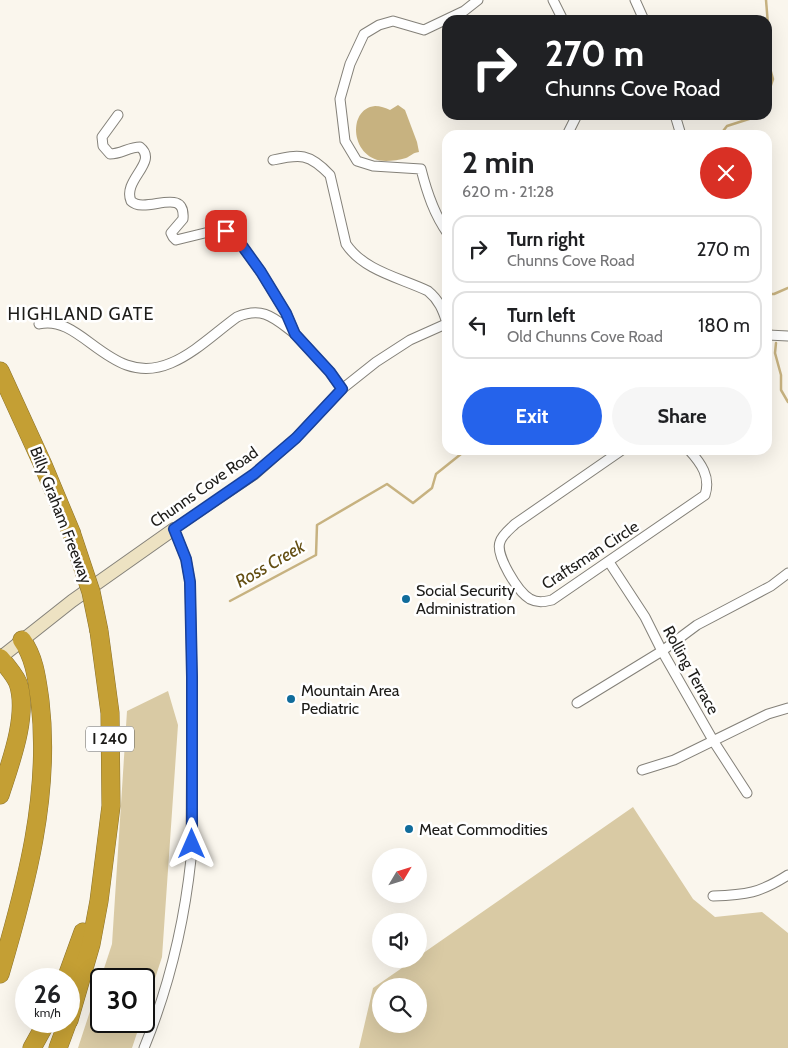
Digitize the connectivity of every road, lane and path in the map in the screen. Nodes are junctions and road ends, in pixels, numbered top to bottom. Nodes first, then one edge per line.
1 (478, 0) edge
2 (553, 0) edge
3 (635, 0) edge
4 (456, 15) edge
5 (560, 15) edge
6 (642, 15) edge
7 (442, 21) edge
8 (118, 114) dead end
9 (273, 160) dead end
10 (442, 226) edge
11 (442, 307) edge
12 (39, 324) dead end
13 (442, 325) edge
14 (295, 334) junction
15 (772, 336) edge
16 (788, 336) edge
17 (0, 370) edge
18 (342, 389) junction
19 (615, 455) edge
20 (693, 455) edge
21 (174, 529) junction
22 (609, 562) junction
23 (788, 573) edge
24 (22, 640) junction
25 (662, 651) junction
26 (0, 658) edge
27 (578, 702) dead end
28 (788, 708) edge
29 (714, 742) junction
30 (642, 770) dead end
31 (747, 792) dead end
32 (0, 795) edge
33 (106, 847) junction
34 (788, 875) edge
35 (713, 896) dead end
36 (70, 968) edge
37 (0, 974) edge
38 (80, 982) edge
39 (40, 1033) edge
40 (64, 1033) edge
41 (32, 1048) edge
42 (58, 1048) edge
43 (144, 1048) edge

1 - 4 street
2 - 5 street
3 - 6 street
7 - 10 street
8 - 14 street
9 - 11 street
12 - 14 street
13 - 18 street, Chunns Cove Road
14 - 18 street
15 - 16 street
17 - 33 highway, Billy Graham Freeway / I 240, bridge
18 - 21 street, Chunns Cove Road
19 - 22 street, Craftsman Circle
20 - 22 street, Craftsman Circle
21 - 24 street, Chunns Cove Road
21 - 43 street
22 - 25 street, Rolling Terrace
23 - 25 street
24 - 26 street, Chunns Cove Road
24 - 37 highway
25 - 27 street
25 - 29 street, Rolling Terrace
26 - 32 highway
28 - 29 street
29 - 30 street
29 - 31 street, Rolling Terrace
33 - 36 highway
33 - 38 highway, Billy Graham Freeway / I 240
34 - 35 street
39 - 41 highway
40 - 42 highway, Billy Graham Freeway / I 240

